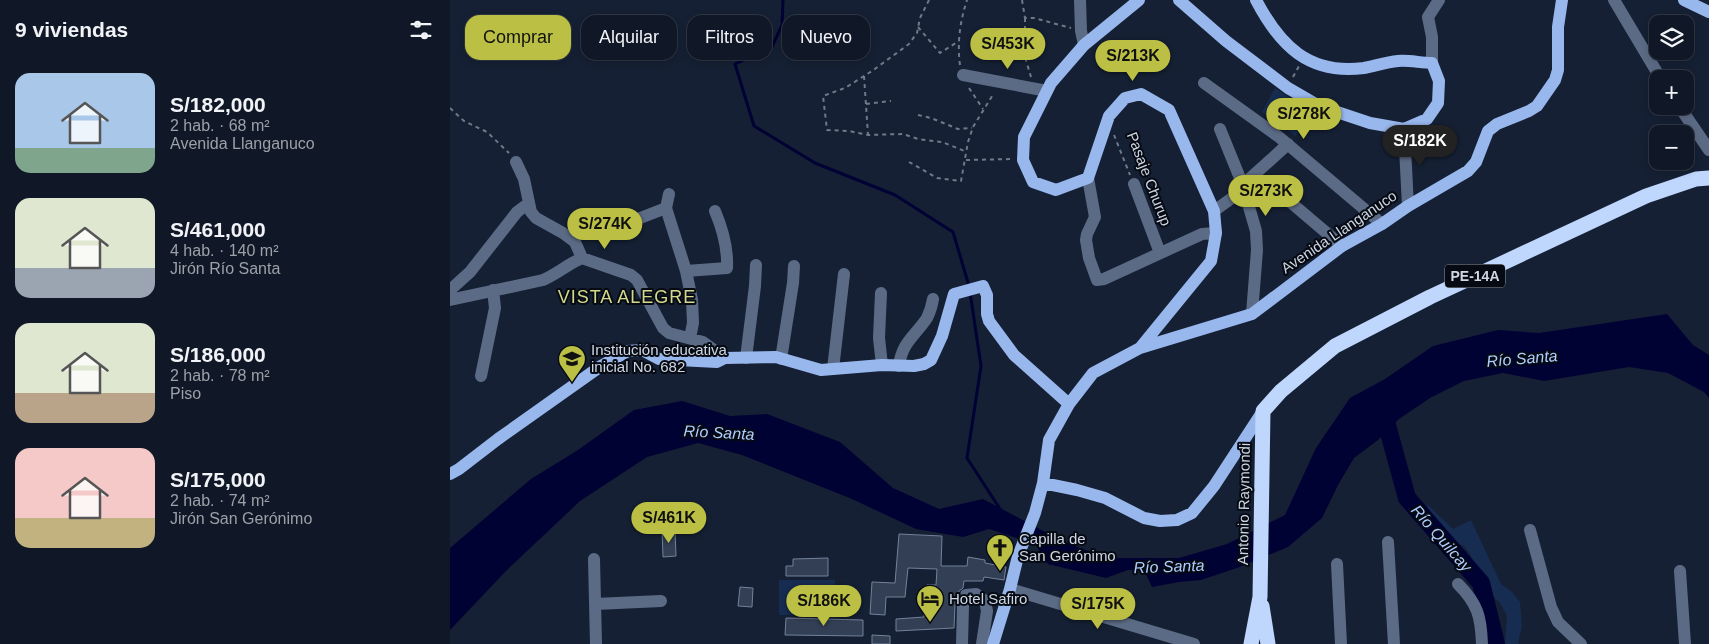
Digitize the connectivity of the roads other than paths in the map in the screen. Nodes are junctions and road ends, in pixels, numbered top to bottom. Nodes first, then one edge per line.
1 (1080, 0) edge
2 (1139, 0) edge
3 (1179, 0) edge
4 (1256, 0) edge
5 (1439, 0) edge
6 (1562, 0) edge
7 (1614, 0) edge
8 (1684, 0) edge
9 (1709, 12) edge
10 (1084, 45) junction
11 (1432, 64) junction
12 (1657, 70) edge
13 (963, 75) road end
14 (1204, 83) dead end
15 (1047, 91) junction
16 (1685, 115) edge
17 (1220, 129) dead end
18 (1404, 129) junction
19 (1288, 144) junction
20 (1709, 150) edge
21 (516, 162) road end
22 (1088, 178) junction
23 (1709, 178) edge
24 (1134, 184) road end
25 (1243, 190) junction
26 (669, 194) dead end
27 (1282, 196) road end
28 (529, 203) junction
29 (1408, 206) junction
30 (666, 208) junction
31 (1214, 211) junction
32 (715, 212) dead end
33 (1382, 224) junction
34 (617, 227) dead end
35 (1216, 233) junction
36 (1342, 246) junction
37 (1160, 253) junction
38 (582, 258) junction
39 (756, 265) dead end
40 (794, 266) dead end
41 (686, 271) junction
42 (844, 274) dead end
43 (450, 290) edge
44 (494, 290) junction
45 (882, 293) dead end
46 (934, 299) dead end
47 (450, 300) edge
48 (1252, 314) junction
49 (690, 338) junction
50 (1140, 348) junction
51 (725, 358) junction
52 (746, 358) junction
53 (781, 359) junction
54 (882, 365) junction
55 (899, 366) junction
56 (833, 370) junction
57 (481, 376) dead end
58 (1069, 404) junction
59 (1263, 411) junction
60 (450, 474) edge
61 (1043, 483) junction
62 (1530, 530) dead end
63 (1388, 542) dead end
64 (594, 559) dead end
65 (1337, 564) dead end
66 (1680, 571) dead end
67 (1458, 584) dead end
68 (1010, 589) junction
69 (1260, 597) junction
70 (661, 601) dead end
71 (595, 604) junction
72 (596, 644) edge
73 (962, 644) edge
74 (982, 644) edge
75 (993, 644) edge
76 (1194, 644) edge
77 (1251, 644) edge
78 (1268, 644) edge
79 (1341, 644) edge
80 (1394, 644) edge
81 (1482, 644) edge
82 (1581, 644) edge
83 (1685, 644) edge

1 - 10 street
2 - 10 main road
3 - 18 main road
4 - 11 main road
5 - 11 street
6 - 29 main road, Avenida Llanganuco
7 - 12 street
8 - 9 main road
10 - 15 main road
11 - 18 main road
13 - 15 street
14 - 19 street
15 - 22 main road
16 - 20 street
17 - 25 street
18 - 29 street
19 - 25 street
19 - 33 street
21 - 28 street
22 - 31 main road
22 - 37 street
23 - 59 highway, PE-14A
24 - 37 street, Pasaje Churup
25 - 31 street
25 - 48 street
26 - 30 street
27 - 36 street
28 - 38 street
28 - 43 street
29 - 33 main road, Avenida Llanganuco
30 - 34 street
30 - 41 street
31 - 35 main road
32 - 41 street
33 - 36 main road, Avenida Llanganuco
35 - 37 street
35 - 50 main road
36 - 48 main road, Avenida Llanganuco
38 - 44 street
38 - 49 street
39 - 52 street
40 - 53 street
41 - 49 street
42 - 56 street
44 - 47 street
44 - 57 street
45 - 54 street
46 - 55 street
48 - 50 main road, Avenida Llanganuco
49 - 51 street
50 - 58 main road
51 - 52 main road
51 - 60 main road
52 - 53 main road
53 - 56 main road
54 - 55 main road
54 - 56 main road
55 - 58 main road
58 - 61 main road
59 - 61 main road
59 - 69 highway, Antonio Raymondi
61 - 68 main road
62 - 82 street
63 - 80 street
64 - 71 street
65 - 79 street
66 - 83 street
67 - 81 street
68 - 75 main road
68 - 76 street
69 - 77 highway
69 - 78 highway
70 - 71 street
71 - 72 street
73 - 74 street

